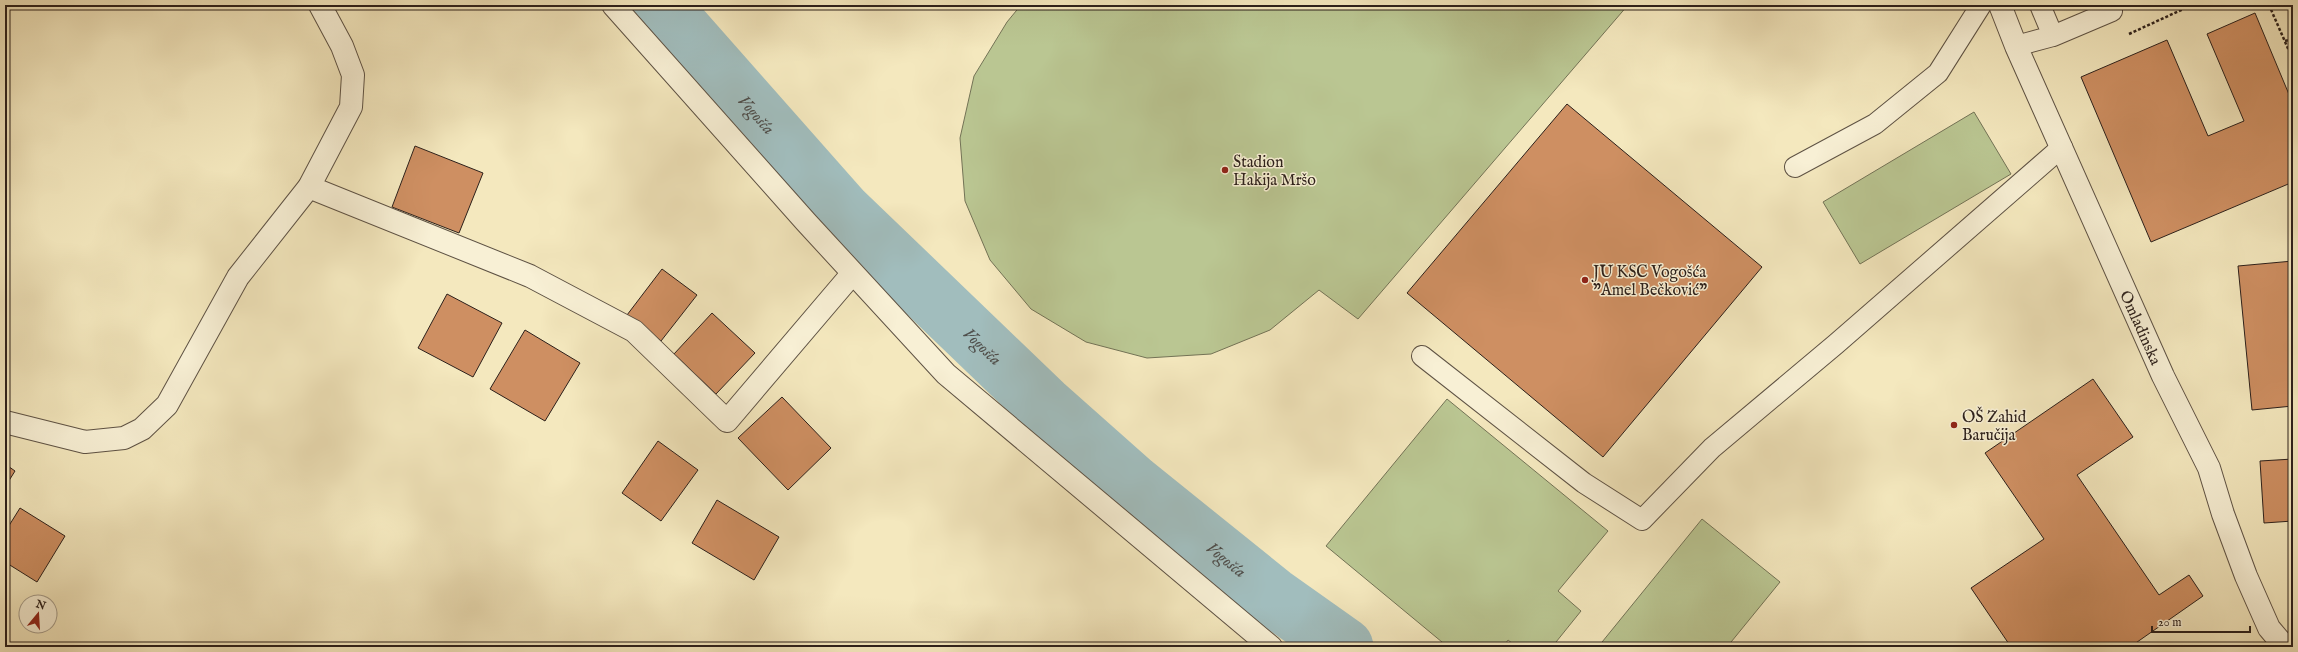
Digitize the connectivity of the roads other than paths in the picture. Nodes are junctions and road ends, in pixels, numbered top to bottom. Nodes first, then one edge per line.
1 (320, 5) edge
2 (613, 5) edge
3 (1981, 5) edge
4 (2000, 5) edge
5 (2040, 5) edge
6 (2109, 5) edge
7 (2053, 36) junction
8 (2016, 46) junction
9 (2062, 147) junction
10 (1795, 167) dead end
11 (309, 187) junction
12 (852, 274) junction
13 (1422, 356) dead end
14 (5, 422) edge
15 (1271, 647) edge
16 (2285, 647) edge

1 - 11 street
2 - 12 street
3 - 10 lane
4 - 8 street, Omladinska
5 - 7 lane
6 - 7 lane
7 - 8 lane
8 - 9 street, Omladinska
9 - 13 lane
9 - 16 street, Omladinska
11 - 12 street
11 - 14 street
12 - 15 street

